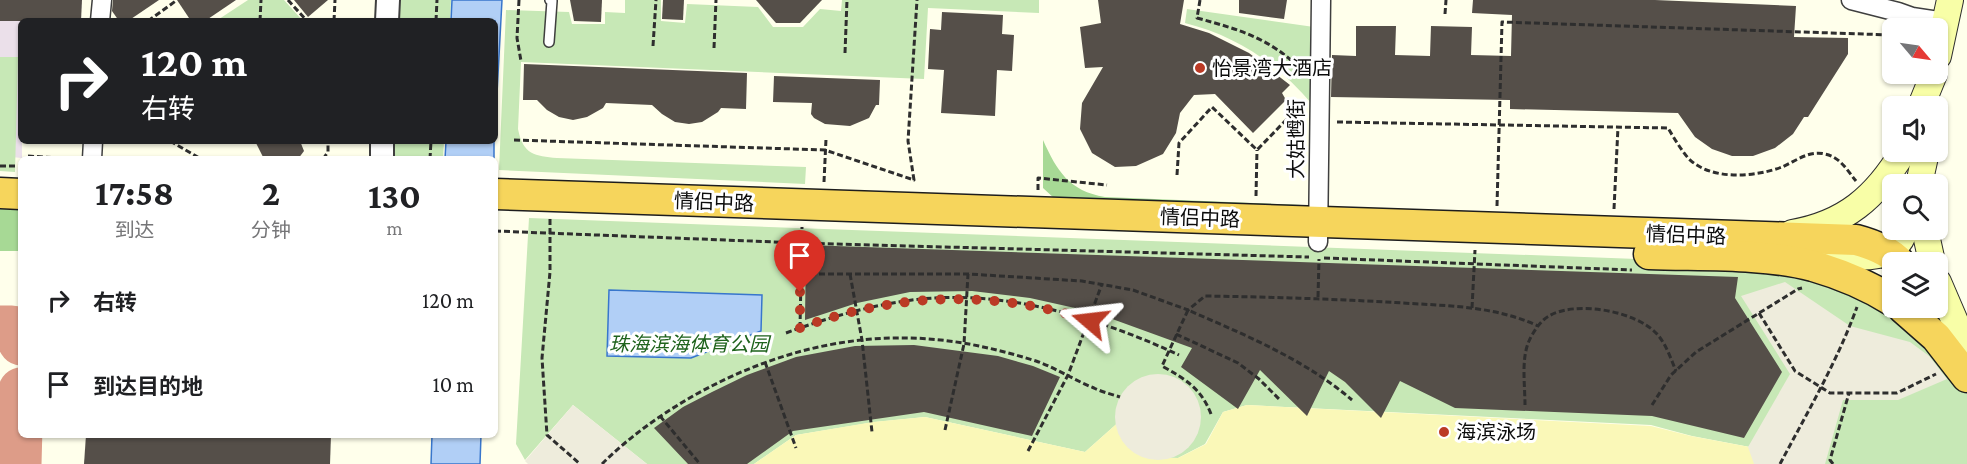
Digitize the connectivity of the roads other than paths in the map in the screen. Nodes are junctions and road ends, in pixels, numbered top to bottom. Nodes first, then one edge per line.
1 (102, 0) edge
2 (388, 0) edge
3 (550, 0) edge
4 (1320, 0) edge
5 (1851, 0) edge
6 (1948, 11) edge
7 (100, 18) edge
8 (387, 18) edge
9 (549, 42) dead end
10 (1925, 96) edge
11 (1933, 96) edge
12 (1905, 162) edge
13 (18, 168) edge
14 (0, 176) edge
15 (0, 193) edge
16 (18, 194) edge
17 (498, 212) edge
18 (809, 224) junction
19 (1319, 241) junction
20 (1482, 247) junction
21 (1769, 248) junction
22 (1897, 248) edge
23 (1882, 295) edge
24 (1948, 305) edge
25 (1914, 318) edge
26 (1924, 318) edge
27 (1944, 318) edge
28 (1936, 337) junction
29 (1967, 348) edge
30 (1954, 374) edge

1 - 7 street
2 - 8 street
3 - 9 lane
4 - 19 street, 大姑乸街
5 - 6 street
10 - 11 main road
12 - 21 main road
13 - 14 highway
15 - 16 highway
17 - 18 highway, 情侣中路
17 - 18 highway, 情侣中路
18 - 19 highway, 情侣中路
18 - 19 highway, 情侣中路
19 - 20 highway, 情侣中路
20 - 21 highway, 情侣中路
20 - 21 highway, 情侣中路
21 - 22 highway, 情侣中路
21 - 23 highway
24 - 29 main road
25 - 28 highway
26 - 28 main road
27 - 29 highway
28 - 30 highway

